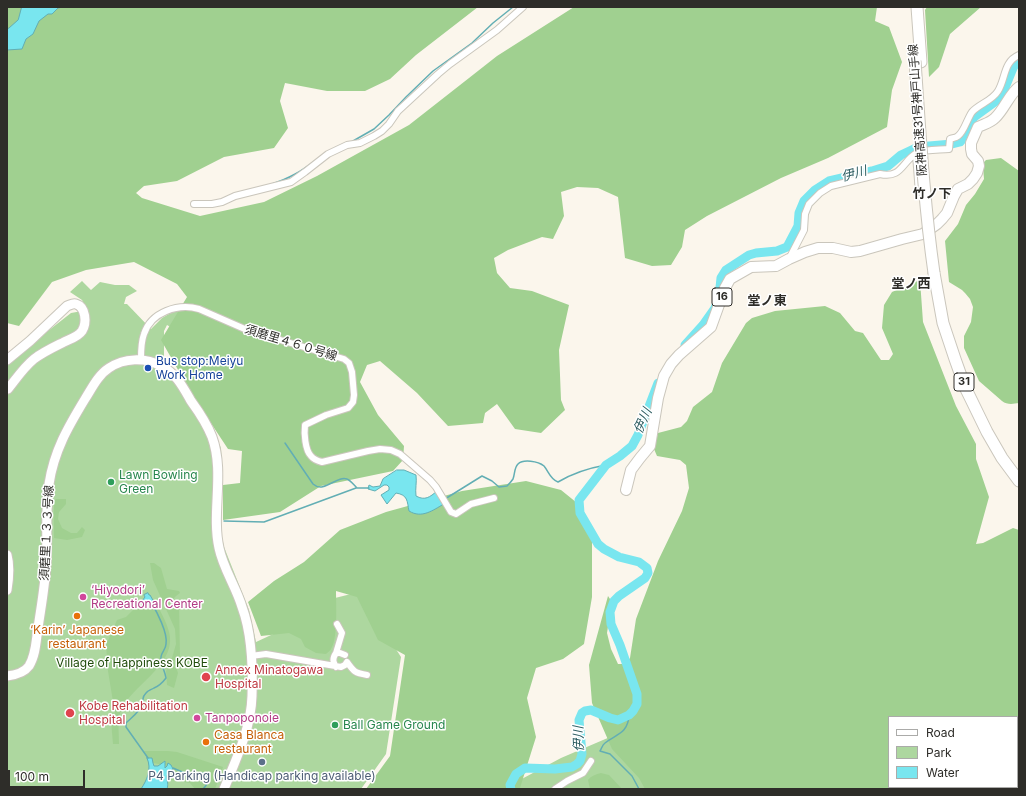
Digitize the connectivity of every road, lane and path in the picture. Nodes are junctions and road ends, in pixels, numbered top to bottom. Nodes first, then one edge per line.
1 (523, 7) edge
2 (910, 7) edge
3 (917, 7) edge
4 (1019, 55) edge
5 (918, 62) junction
6 (1019, 87) edge
7 (916, 154) junction
8 (194, 204) dead end
9 (923, 234) junction
10 (790, 259) junction
11 (937, 272) junction
12 (141, 359) junction
13 (7, 360) edge
14 (8, 389) dead end
15 (1019, 469) edge
16 (1019, 481) edge
17 (626, 490) dead end
18 (494, 498) dead end
19 (7, 555) edge
20 (7, 590) edge
21 (337, 624) dead end
22 (336, 654) junction
23 (251, 656) junction
24 (347, 659) junction
25 (336, 667) junction
26 (367, 675) dead end
27 (7, 676) edge
28 (591, 761) dead end
29 (224, 789) edge
30 (555, 789) edge

1 - 8 street
2 - 5 highway, 阪神高速31号神戸山手線 / 31
3 - 5 highway, 阪神高速31号神戸山手線 / 31
4 - 7 street
5 - 11 highway, 阪神高速31号神戸山手線 / 31
6 - 9 main road, 16
7 - 9 street
7 - 10 street
9 - 10 main road, 16
10 - 17 main road, 16
11 - 15 highway, 阪神高速31号神戸山手線 / 31
11 - 16 highway, 阪神高速31号神戸山手線 / 31
12 - 18 street, 須磨里４６０号線
12 - 23 street, 須磨里１３３号線
12 - 27 street, 須磨里１３３号線
13 - 14 street
19 - 20 street
21 - 22 street
22 - 24 street
22 - 25 street
23 - 25 street
23 - 29 street, 須磨里１３３号線
24 - 25 street
24 - 26 street
28 - 30 street

